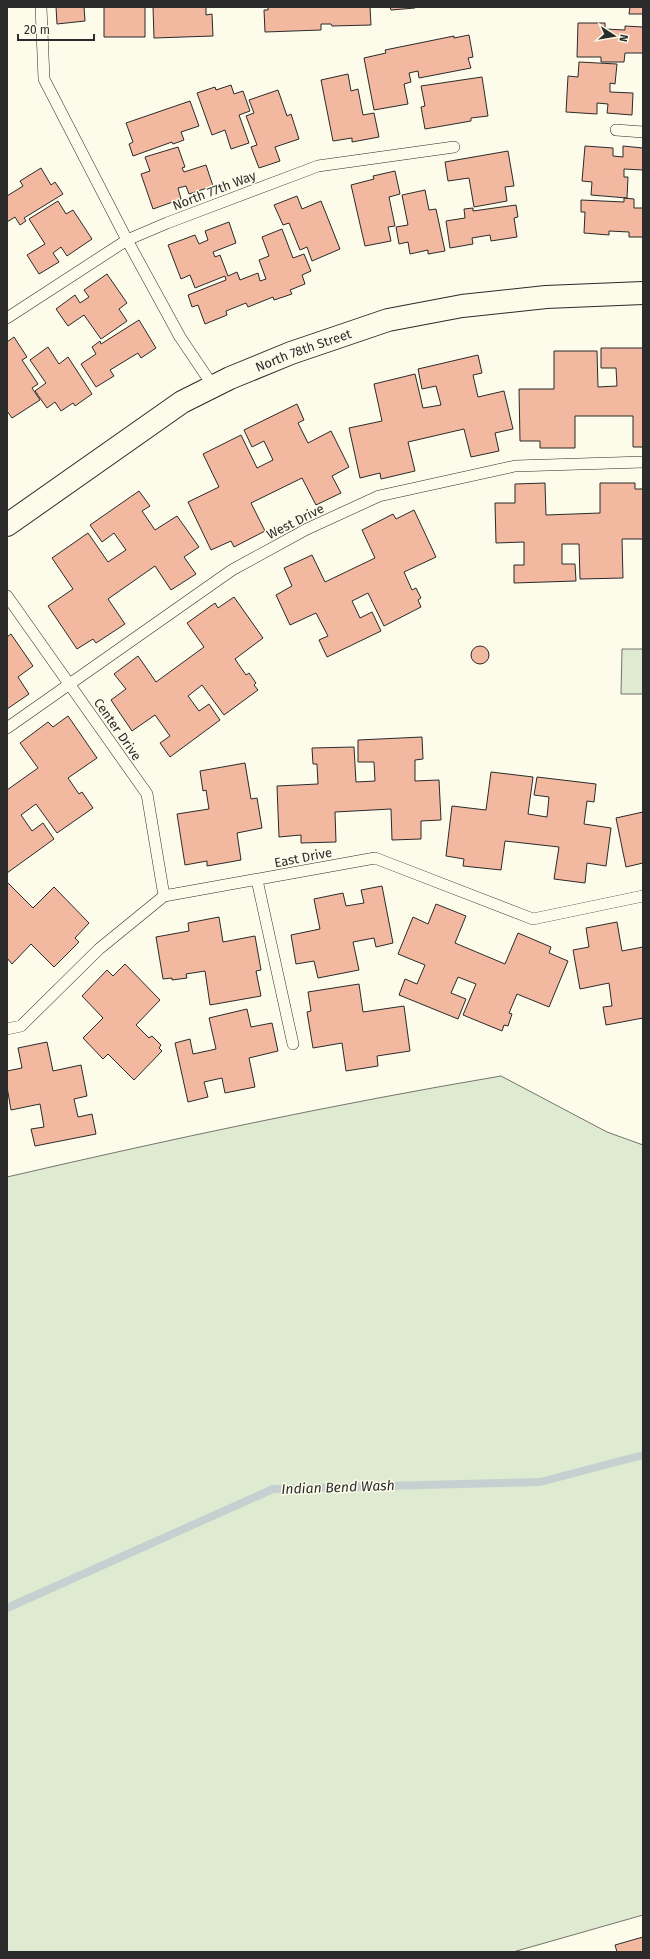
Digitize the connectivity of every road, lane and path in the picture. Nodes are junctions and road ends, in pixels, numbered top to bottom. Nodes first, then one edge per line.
1 (41, 7) edge
2 (616, 130) dead end
3 (643, 132) edge
4 (454, 147) dead end
5 (127, 240) junction
6 (643, 294) edge
7 (7, 318) edge
8 (212, 386) junction
9 (643, 462) edge
10 (7, 525) edge
11 (7, 596) edge
12 (69, 684) junction
13 (7, 728) edge
14 (257, 880) junction
15 (164, 896) junction
16 (643, 896) edge
17 (7, 1029) edge
18 (293, 1044) dead end

1 - 5 lane
2 - 3 lane
4 - 5 lane, North 77th Way
5 - 7 lane, North 77th Way
5 - 8 lane
6 - 8 street, North 78th Street
8 - 10 street, North 78th Street
9 - 12 lane, West Drive
11 - 12 lane, Center Drive
12 - 13 lane, West Drive
12 - 15 lane, Center Drive
14 - 15 lane, East Drive
14 - 16 lane, East Drive
14 - 18 lane
15 - 17 lane, East Drive

